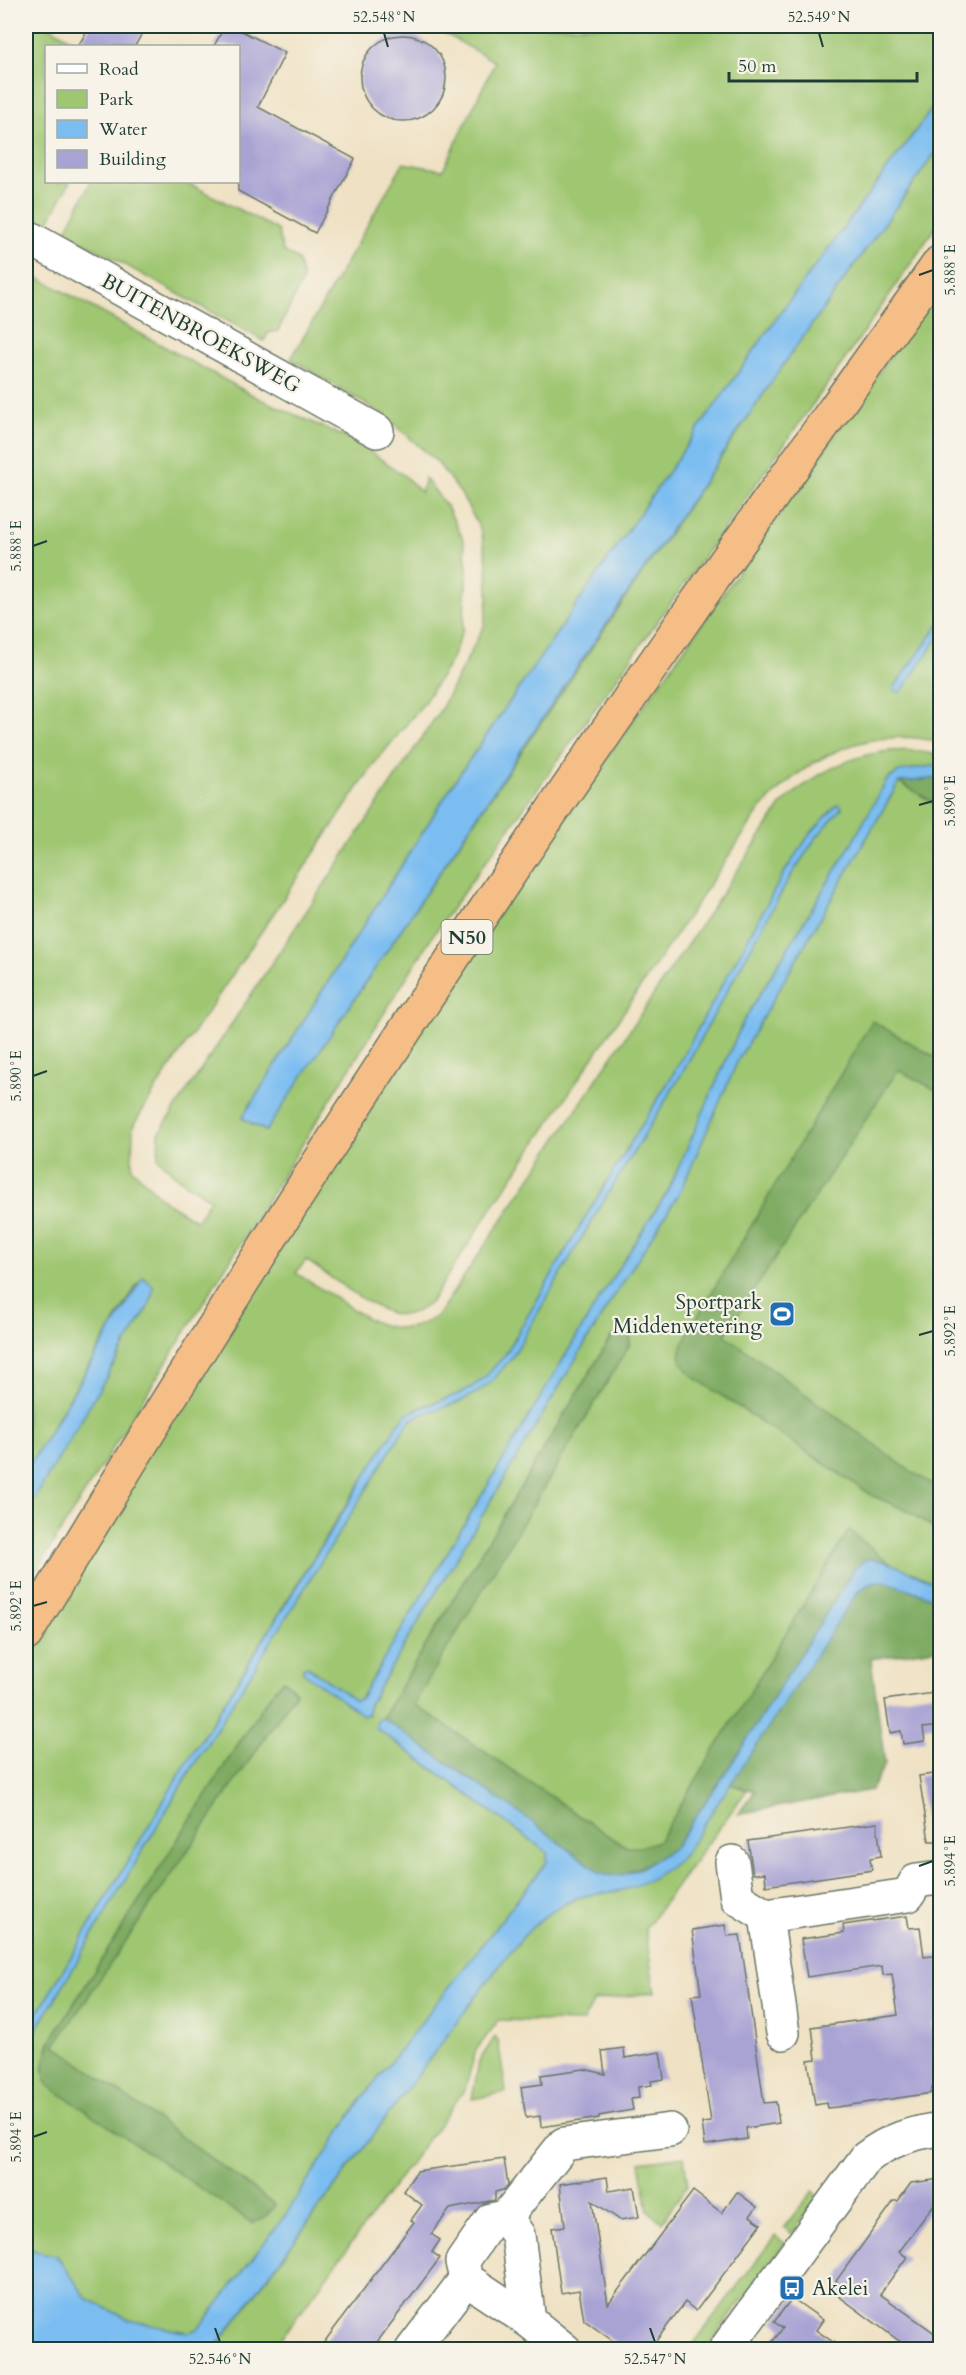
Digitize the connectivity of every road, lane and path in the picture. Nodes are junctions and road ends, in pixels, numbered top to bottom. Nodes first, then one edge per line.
1 (26, 236) edge
2 (940, 236) edge
3 (940, 262) edge
4 (377, 431) dead end
5 (26, 1604) edge
6 (26, 1634) edge
7 (732, 1862) dead end
8 (940, 1878) edge
9 (766, 1916) junction
10 (783, 2032) dead end
11 (940, 2129) edge
12 (670, 2130) dead end
13 (506, 2217) junction
14 (466, 2279) junction
15 (529, 2321) junction
16 (412, 2349) edge
17 (565, 2349) edge
18 (725, 2349) edge

1 - 4 street, BUITENBROEKSWEG
2 - 5 highway, N50
3 - 6 highway, N50
7 - 9 street
8 - 9 street
9 - 10 street
11 - 18 street
12 - 13 street
13 - 14 street
13 - 15 street
14 - 15 street
14 - 16 street
15 - 17 street

